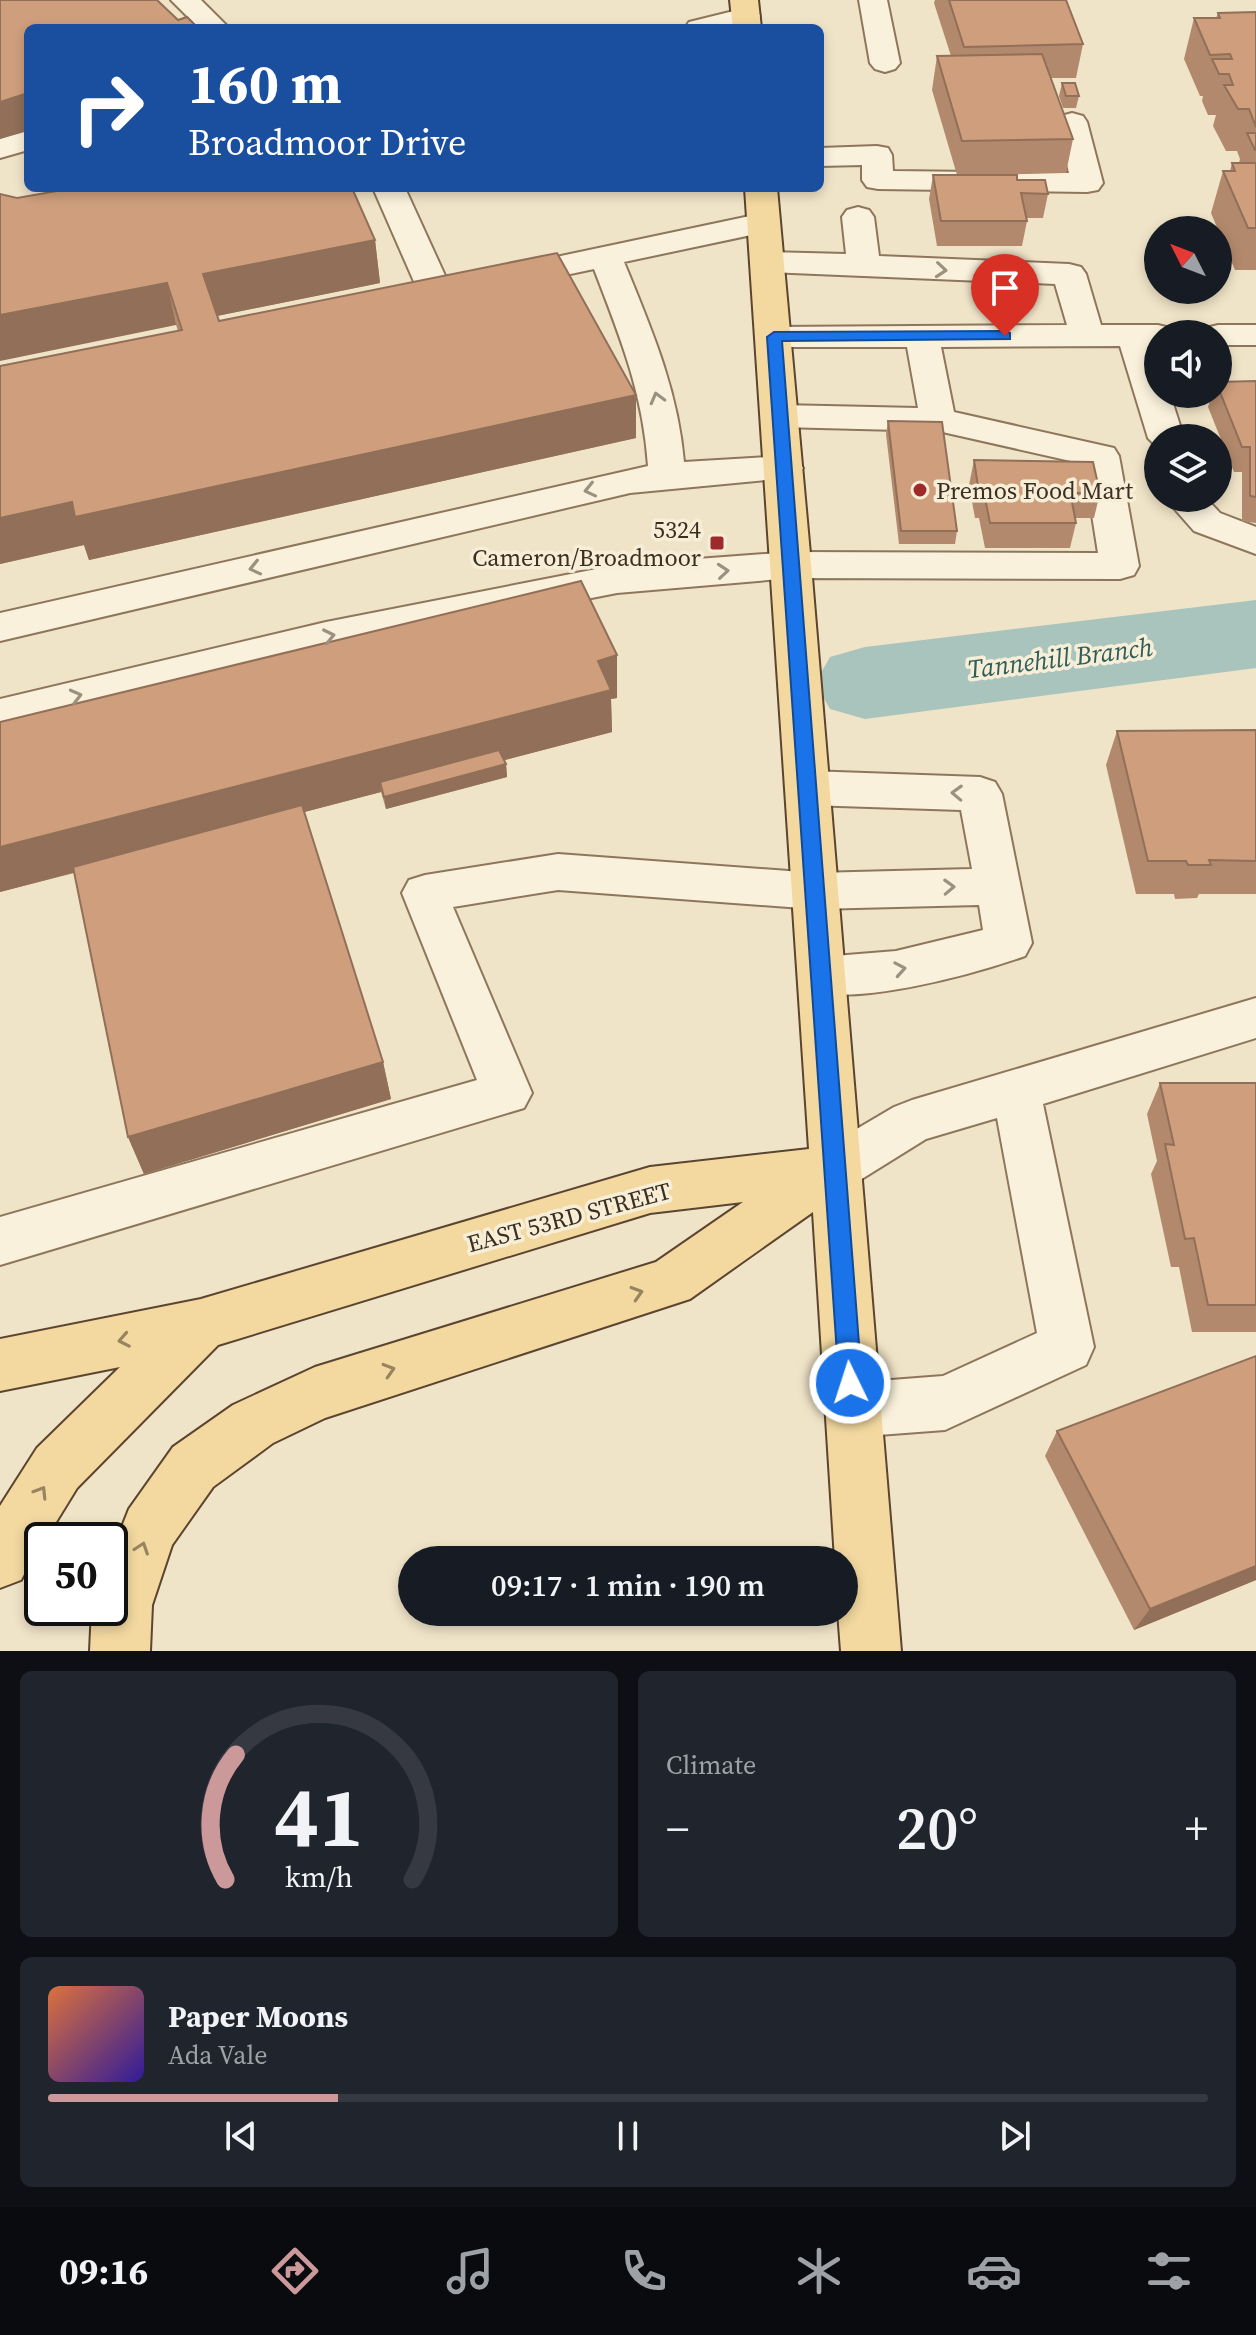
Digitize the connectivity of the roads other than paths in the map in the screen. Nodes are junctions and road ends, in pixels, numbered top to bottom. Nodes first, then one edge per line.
1 (185, 0) edge
2 (873, 0) edge
3 (745, 15) edge
4 (211, 24) edge
5 (713, 24) edge
6 (885, 63) dead end
7 (1072, 122) dead end
8 (24, 141) edge
9 (0, 149) edge
10 (24, 150) edge
11 (0, 156) edge
12 (824, 157) edge
13 (390, 192) edge
14 (761, 192) edge
15 (858, 217) dead end
16 (764, 223) junction
17 (605, 256) junction
18 (768, 262) junction
19 (863, 263) junction
20 (1087, 335) junction
21 (1144, 335) edge
22 (1232, 335) edge
23 (1256, 335) edge
24 (922, 336) junction
25 (774, 337) junction
26 (780, 416) junction
27 (938, 420) junction
28 (784, 468) junction
29 (667, 475) junction
30 (1197, 512) edge
31 (1256, 541) edge
32 (792, 565) junction
33 (0, 627) edge
34 (0, 714) edge
35 (808, 788) junction
36 (999, 886) junction
37 (815, 891) junction
38 (822, 976) junction
39 (1256, 1018) edge
40 (1016, 1091) junction
41 (834, 1169) junction
42 (0, 1241) edge
43 (201, 1325) junction
44 (0, 1365) edge
45 (852, 1410) junction
46 (0, 1559) edge
47 (120, 1651) edge
48 (871, 1651) edge

1 - 4 street
2 - 6 street
3 - 5 street
7 - 12 street
8 - 9 street
10 - 11 street
13 - 17 street
14 - 16 main road
15 - 19 street
16 - 17 street
16 - 18 main road
29 -> 17 street
18 - 19 street
18 - 25 main road
19 -> 20 street
20 - 21 street
20 - 24 street
22 - 23 street
24 - 25 street
24 - 27 street
25 - 26 main road
26 - 27 street
26 - 28 main road
27 - 32 street
28 - 29 street
28 - 32 main road
29 -> 33 street
30 - 31 street
34 -> 32 street
32 - 35 main road
36 -> 35 street
35 - 37 main road
37 -> 36 street
38 -> 36 street
37 - 38 main road
37 - 42 street
38 - 41 main road
39 - 40 street, EAST 53RD STREET
40 - 41 street, EAST 53RD STREET
40 - 45 street
41 - 43 main road, EAST 53RD STREET
41 - 45 main road
47 -> 41 main road
43 -> 44 main road, EAST 53RD STREET
46 -> 43 main road
45 - 48 main road

